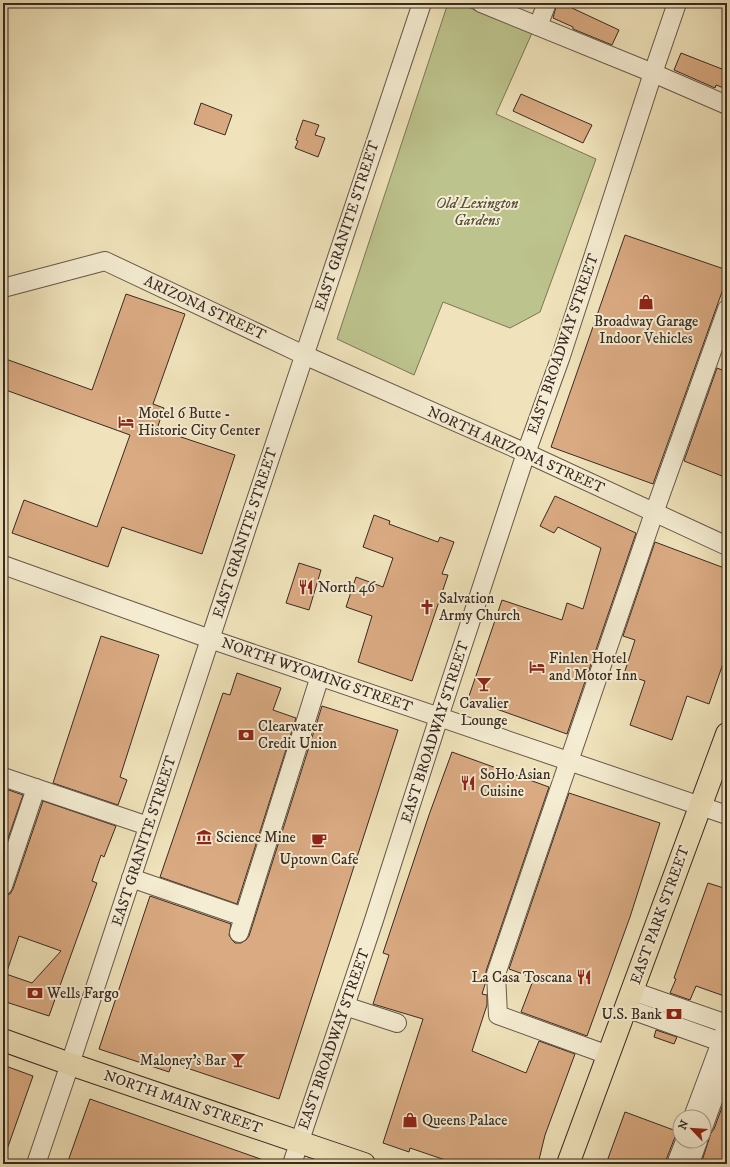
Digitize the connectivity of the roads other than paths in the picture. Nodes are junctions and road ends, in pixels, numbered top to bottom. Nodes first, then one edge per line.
1 (422, 3) edge
2 (482, 3) edge
3 (547, 3) edge
4 (677, 3) edge
5 (538, 26) junction
6 (653, 73) junction
7 (727, 106) edge
8 (3, 288) edge
9 (727, 309) edge
10 (304, 355) junction
11 (526, 453) junction
12 (654, 513) junction
13 (727, 546) edge
14 (4, 570) edge
15 (210, 639) junction
16 (320, 676) junction
17 (439, 717) junction
18 (727, 734) edge
19 (569, 761) junction
20 (3, 777) edge
21 (36, 788) junction
22 (700, 806) junction
23 (727, 815) edge
24 (148, 826) junction
25 (131, 878) junction
26 (3, 886) edge
27 (630, 995) junction
28 (345, 1006) junction
29 (727, 1014) edge
30 (397, 1023) dead end
31 (725, 1031) edge
32 (3, 1040) edge
33 (608, 1054) junction
34 (727, 1062) edge
35 (70, 1064) junction
36 (696, 1109) edge
37 (710, 1109) edge
38 (300, 1142) junction
39 (685, 1149) edge
40 (693, 1149) edge
41 (684, 1162) edge
42 (36, 1164) edge
43 (292, 1164) edge
44 (364, 1164) edge
45 (568, 1164) edge

1 - 10 street, EAST GRANITE STREET
2 - 5 street
3 - 5 street
4 - 6 street, EAST BROADWAY STREET
5 - 6 street
6 - 7 street
6 - 11 street, EAST BROADWAY STREET
8 - 10 street, ARIZONA STREET
9 - 12 street
10 - 11 street, NORTH ARIZONA STREET
10 - 15 street, EAST GRANITE STREET
11 - 12 street, NORTH ARIZONA STREET
11 - 17 street, EAST BROADWAY STREET
12 - 13 street, NORTH ARIZONA STREET
12 - 19 street
14 - 15 street, NORTH WYOMING STREET
15 - 16 street, NORTH WYOMING STREET
15 - 24 street, EAST GRANITE STREET
16 - 17 street, NORTH WYOMING STREET
16 - 25 street
17 - 19 street, NORTH WYOMING STREET
17 - 28 street, EAST BROADWAY STREET
18 - 22 main road, EAST PARK STREET
19 - 22 street, NORTH WYOMING STREET
19 - 33 street
20 - 21 street
21 - 24 street
21 - 26 street
22 - 23 street, NORTH WYOMING STREET
22 - 27 main road, EAST PARK STREET
24 - 25 street, EAST GRANITE STREET
25 - 35 street, EAST GRANITE STREET
27 - 29 street
27 - 31 street
27 - 33 main road, EAST PARK STREET
28 - 30 street
28 - 38 street, EAST BROADWAY STREET
31 - 36 street
32 - 35 main road, NORTH MAIN STREET
33 - 45 main road, EAST PARK STREET
34 - 37 street
35 - 38 main road, NORTH MAIN STREET
35 - 42 street, EAST GRANITE STREET
38 - 43 street, EAST BROADWAY STREET
38 - 44 main road, NORTH MAIN STREET
39 - 41 street
40 - 41 street

